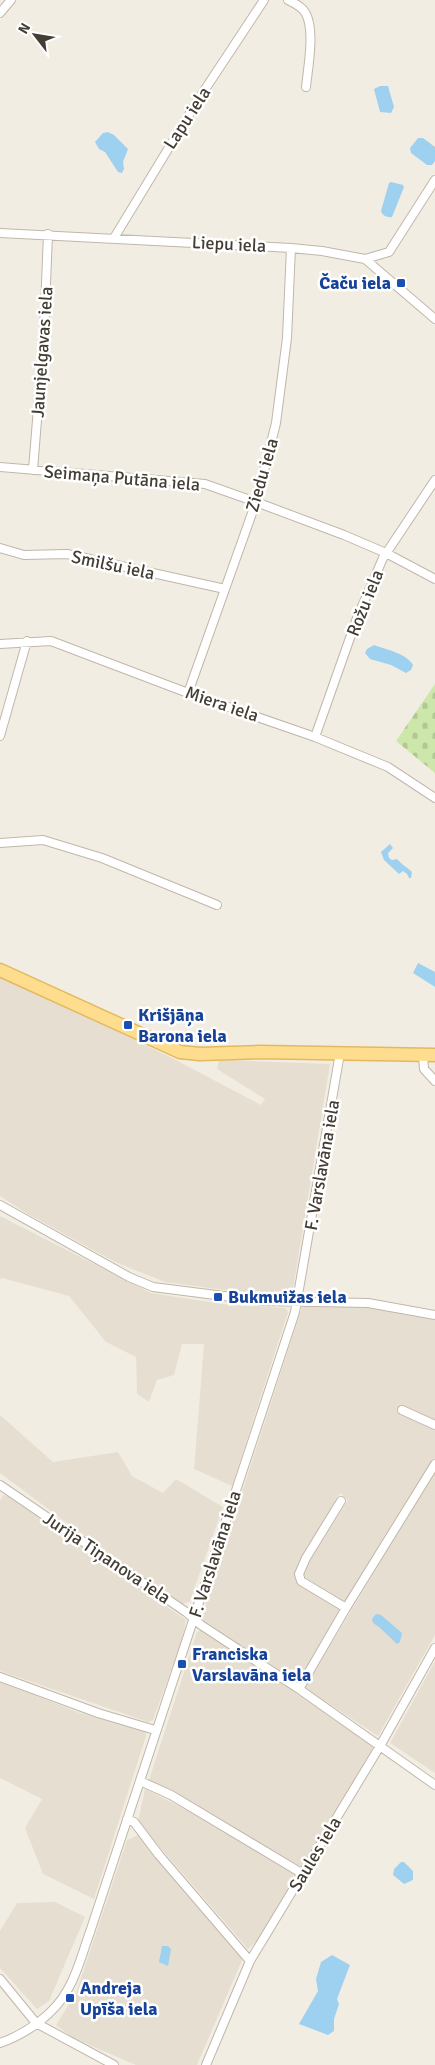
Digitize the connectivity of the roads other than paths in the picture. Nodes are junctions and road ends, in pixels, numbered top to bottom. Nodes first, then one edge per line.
1 (11, 0) edge
2 (264, 0) edge
3 (288, 0) edge
4 (0, 13) edge
5 (306, 88) dead end
6 (435, 180) edge
7 (0, 233) edge
8 (48, 234) junction
9 (114, 238) junction
10 (290, 248) junction
11 (365, 259) junction
12 (435, 319) edge
13 (0, 467) edge
14 (33, 470) junction
15 (435, 480) edge
16 (256, 502) junction
17 (0, 548) edge
18 (386, 553) junction
19 (435, 579) edge
20 (225, 589) junction
21 (27, 641) junction
22 (0, 644) edge
23 (188, 693) junction
24 (4, 710) edge
25 (0, 736) edge
26 (315, 737) junction
27 (435, 798) edge
28 (0, 844) edge
29 (217, 906) dead end
30 (0, 970) edge
31 (340, 1053) junction
32 (429, 1055) edge
33 (435, 1081) edge
34 (0, 1205) edge
35 (298, 1302) junction
36 (435, 1315) edge
37 (402, 1410) dead end
38 (435, 1424) edge
39 (435, 1464) edge
40 (1, 1487) edge
41 (341, 1501) dead end
42 (346, 1608) junction
43 (194, 1618) junction
44 (435, 1648) edge
45 (0, 1677) edge
46 (299, 1689) junction
47 (156, 1730) junction
48 (380, 1746) junction
49 (140, 1781) junction
50 (435, 1784) edge
51 (128, 1819) junction
52 (302, 1874) junction
53 (250, 1961) junction
54 (0, 1979) edge
55 (36, 2023) junction
56 (0, 2043) edge
57 (114, 2065) edge
58 (206, 2065) edge

1 - 4 street
2 - 9 street, Lapu iela
3 - 5 street
6 - 11 street
7 - 8 street, Liepu iela
8 - 9 street, Liepu iela
8 - 14 street, Jaunjelgavas iela
9 - 10 street, Liepu iela
10 - 11 street, Liepu iela
10 - 16 street, Ziedu iela
11 - 12 street, Liepu iela
13 - 14 street, Seimaņa Putāna iela
14 - 16 street, Seimaņa Putāna iela
15 - 18 street, Rožu iela
16 - 18 street, Seimaņa Putāna iela
16 - 20 street, Ziedu iela
17 - 20 street, Smilšu iela
18 - 19 street, Seimaņa Putāna iela
18 - 26 street, Rožu iela
20 - 23 street, Ziedu iela
21 - 22 street, Miera iela
21 - 23 street, Miera iela
21 - 24 street
23 - 26 street, Miera iela
24 - 25 street
26 - 27 street, Miera iela
28 - 29 street
30 - 31 main road
31 - 32 main road
31 - 35 street, F. Varslavāna iela
32 - 33 street
34 - 35 street
35 - 36 street
35 - 43 street, F. Varslavāna iela
37 - 38 street
39 - 42 street
40 - 43 street, Jurija Tiņanova iela
41 - 42 street
42 - 46 street
43 - 46 street, Jurija Tiņanova iela
43 - 47 street, F. Varslavāna iela
44 - 48 street, Saules iela
45 - 47 street
46 - 48 street, Jurija Tiņanova iela
47 - 49 street, F. Varslavāna iela
48 - 50 street, Jurija Tiņanova iela
48 - 52 street, Saules iela
49 - 51 street, F. Varslavāna iela
49 - 52 street
51 - 53 street
51 - 55 street, F. Varslavāna iela
52 - 53 street, Saules iela
53 - 58 street, Saules iela
54 - 55 street
55 - 56 street, F. Varslavāna iela
55 - 57 street

